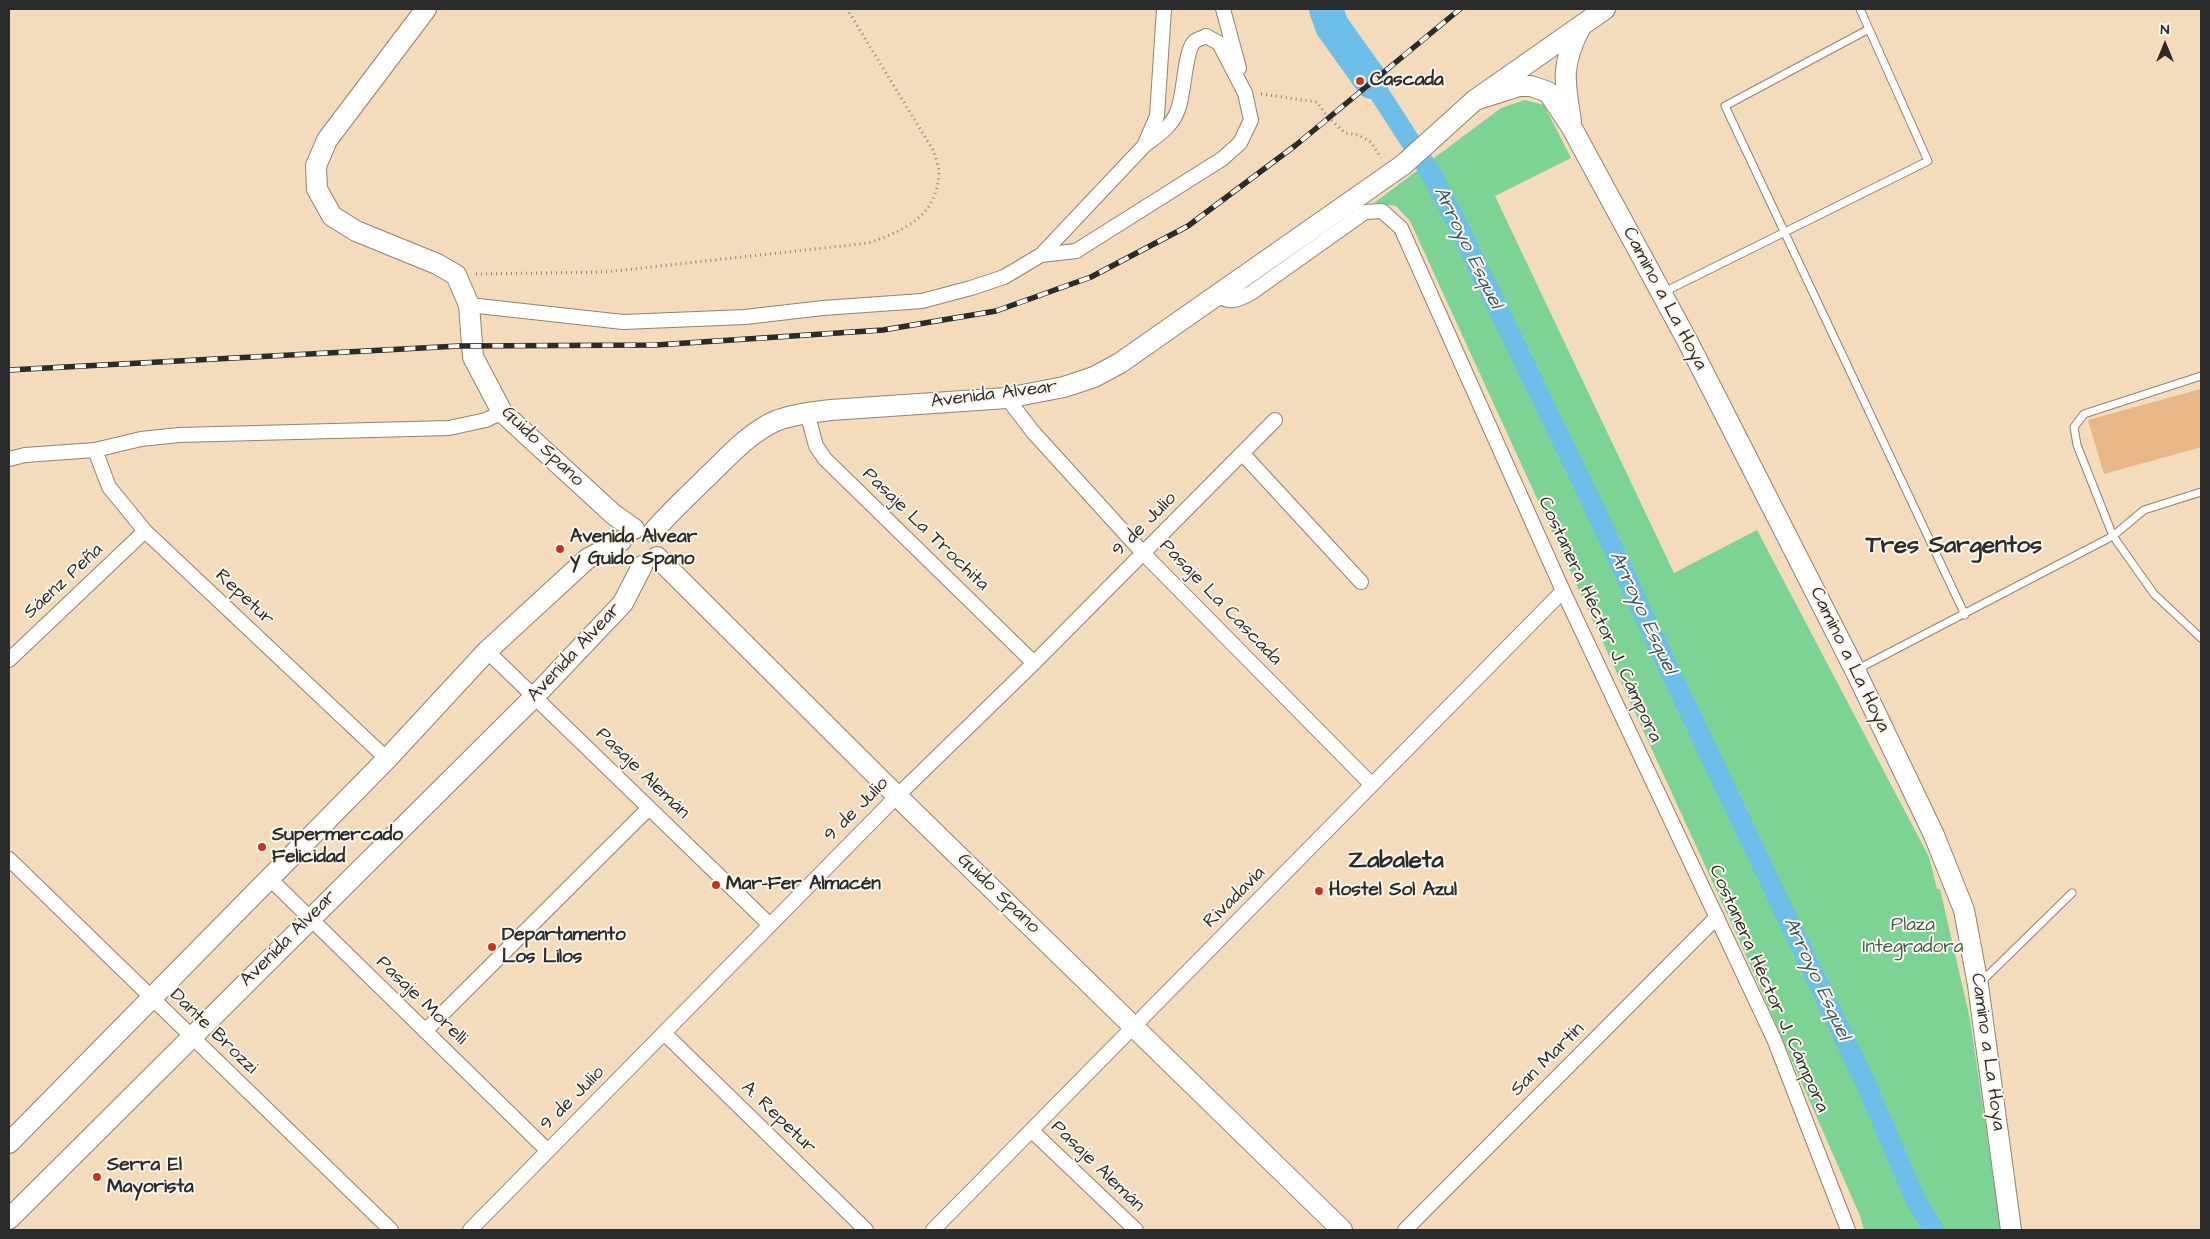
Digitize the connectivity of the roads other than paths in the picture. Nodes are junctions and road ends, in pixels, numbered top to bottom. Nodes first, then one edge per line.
1 (426, 9) edge
2 (1164, 9) edge
3 (1223, 9) edge
4 (1605, 9) edge
5 (1860, 9) edge
6 (1583, 23) junction
7 (1869, 29) junction
8 (1245, 93) junction
9 (1475, 100) junction
10 (1572, 128) junction
11 (1144, 146) junction
12 (1397, 169) joint
13 (1785, 232) junction
14 (1041, 255) junction
15 (1661, 293) junction
16 (1217, 295) junction
17 (470, 305) junction
18 (2201, 376) edge
19 (1007, 398) junction
20 (502, 412) junction
21 (807, 412) junction
22 (1275, 420) dead end
23 (95, 450) junction
24 (1242, 453) junction
25 (9, 459) edge
26 (2201, 492) edge
27 (145, 532) junction
28 (633, 534) junction
29 (2113, 536) junction
30 (1144, 553) junction
31 (649, 562) junction
32 (1361, 582) dead end
33 (1563, 591) junction
34 (1965, 615) junction
35 (2201, 638) edge
36 (486, 651) junction
37 (9, 660) edge
38 (1034, 663) junction
39 (1855, 670) junction
40 (535, 696) junction
41 (387, 759) junction
42 (1372, 785) junction
43 (897, 796) junction
44 (650, 808) junction
45 (9, 859) edge
46 (268, 877) junction
47 (2072, 893) dead end
48 (1717, 917) junction
49 (310, 918) junction
50 (770, 925) junction
51 (1978, 985) junction
52 (152, 998) junction
53 (1134, 1027) junction
54 (425, 1030) junction
55 (664, 1033) junction
56 (190, 1037) junction
57 (1032, 1131) junction
58 (9, 1143) edge
59 (548, 1151) junction
60 (9, 1219) edge
61 (392, 1230) edge
62 (470, 1230) edge
63 (866, 1230) edge
64 (933, 1230) edge
65 (1136, 1230) edge
66 (1342, 1230) edge
67 (1405, 1230) edge
68 (1848, 1230) edge
69 (2012, 1230) edge

1 - 17 street
2 - 11 street
3 - 8 street
4 - 6 street, Camino a La Hoya
5 - 7 lane
6 - 9 street, Camino a La Hoya
6 - 10 street, Camino a La Hoya
7 - 13 lane
7 - 13 lane
8 - 11 street
8 - 14 street
9 - 10 street, Camino a La Hoya
9 - 12 street, Camino a La Hoya
10 - 15 street, Camino a La Hoya
11 - 14 street
12 - 16 street, Avenida Alvear
13 - 15 lane
13 - 34 lane
14 - 17 street
15 - 39 street, Camino a La Hoya
16 - 19 street, Avenida Alvear
16 - 33 street, Costanera Héctor J. Cámpora
17 - 20 street, Guido Spano
18 - 29 lane
19 - 21 street, Avenida Alvear
19 - 30 street, Pasaje La Cascada
20 - 23 street
20 - 28 street, Guido Spano
21 - 28 street, Avenida Alvear
21 - 38 street, Pasaje La Trochita
22 - 24 street, 9 de Julio
23 - 25 street
23 - 27 street, Repetur
24 - 30 street, 9 de Julio
24 - 32 street
26 - 29 lane
27 - 37 street, Sáenz Peña
27 - 41 street, Repetur
28 - 31 street
28 - 31 street, Guido Spano
28 - 36 street, Avenida Alvear
29 - 34 lane
29 - 35 lane
30 - 38 street, 9 de Julio
30 - 42 street, Pasaje La Cascada
31 - 40 street, Avenida Alvear
31 - 43 street, Guido Spano
33 - 42 street, Rivadavia
33 - 48 street, Costanera Héctor J. Cámpora
34 - 39 lane
36 - 40 street, Pasaje Alemán
36 - 41 street, Avenida Alvear
38 - 43 street, 9 de Julio
39 - 51 street, Camino a La Hoya
40 - 44 street, Pasaje Alemán
40 - 49 street, Avenida Alvear
41 - 46 street, Avenida Alvear
42 - 53 street, Rivadavia
43 - 50 street, 9 de Julio
43 - 53 street, Guido Spano
44 - 50 street, Pasaje Alemán
44 - 54 street
45 - 52 street, Dante Brozzi
46 - 49 street, Pasaje Morelli
46 - 52 street, Avenida Alvear
47 - 51 lane
48 - 67 street, San Martín
48 - 68 street, Costanera Héctor J. Cámpora
49 - 54 street, Pasaje Morelli
49 - 56 street, Avenida Alvear
50 - 55 street, 9 de Julio
51 - 69 street, Camino a La Hoya
52 - 56 street, Dante Brozzi
52 - 58 street, Avenida Alvear
53 - 57 street, Rivadavia
53 - 66 street, Guido Spano
54 - 59 street, Pasaje Morelli
55 - 59 street, 9 de Julio
55 - 63 street, A. Repetur
56 - 60 street, Avenida Alvear
56 - 61 street, Dante Brozzi
57 - 64 street, Rivadavia
57 - 65 street, Pasaje Alemán
59 - 62 street, 9 de Julio

